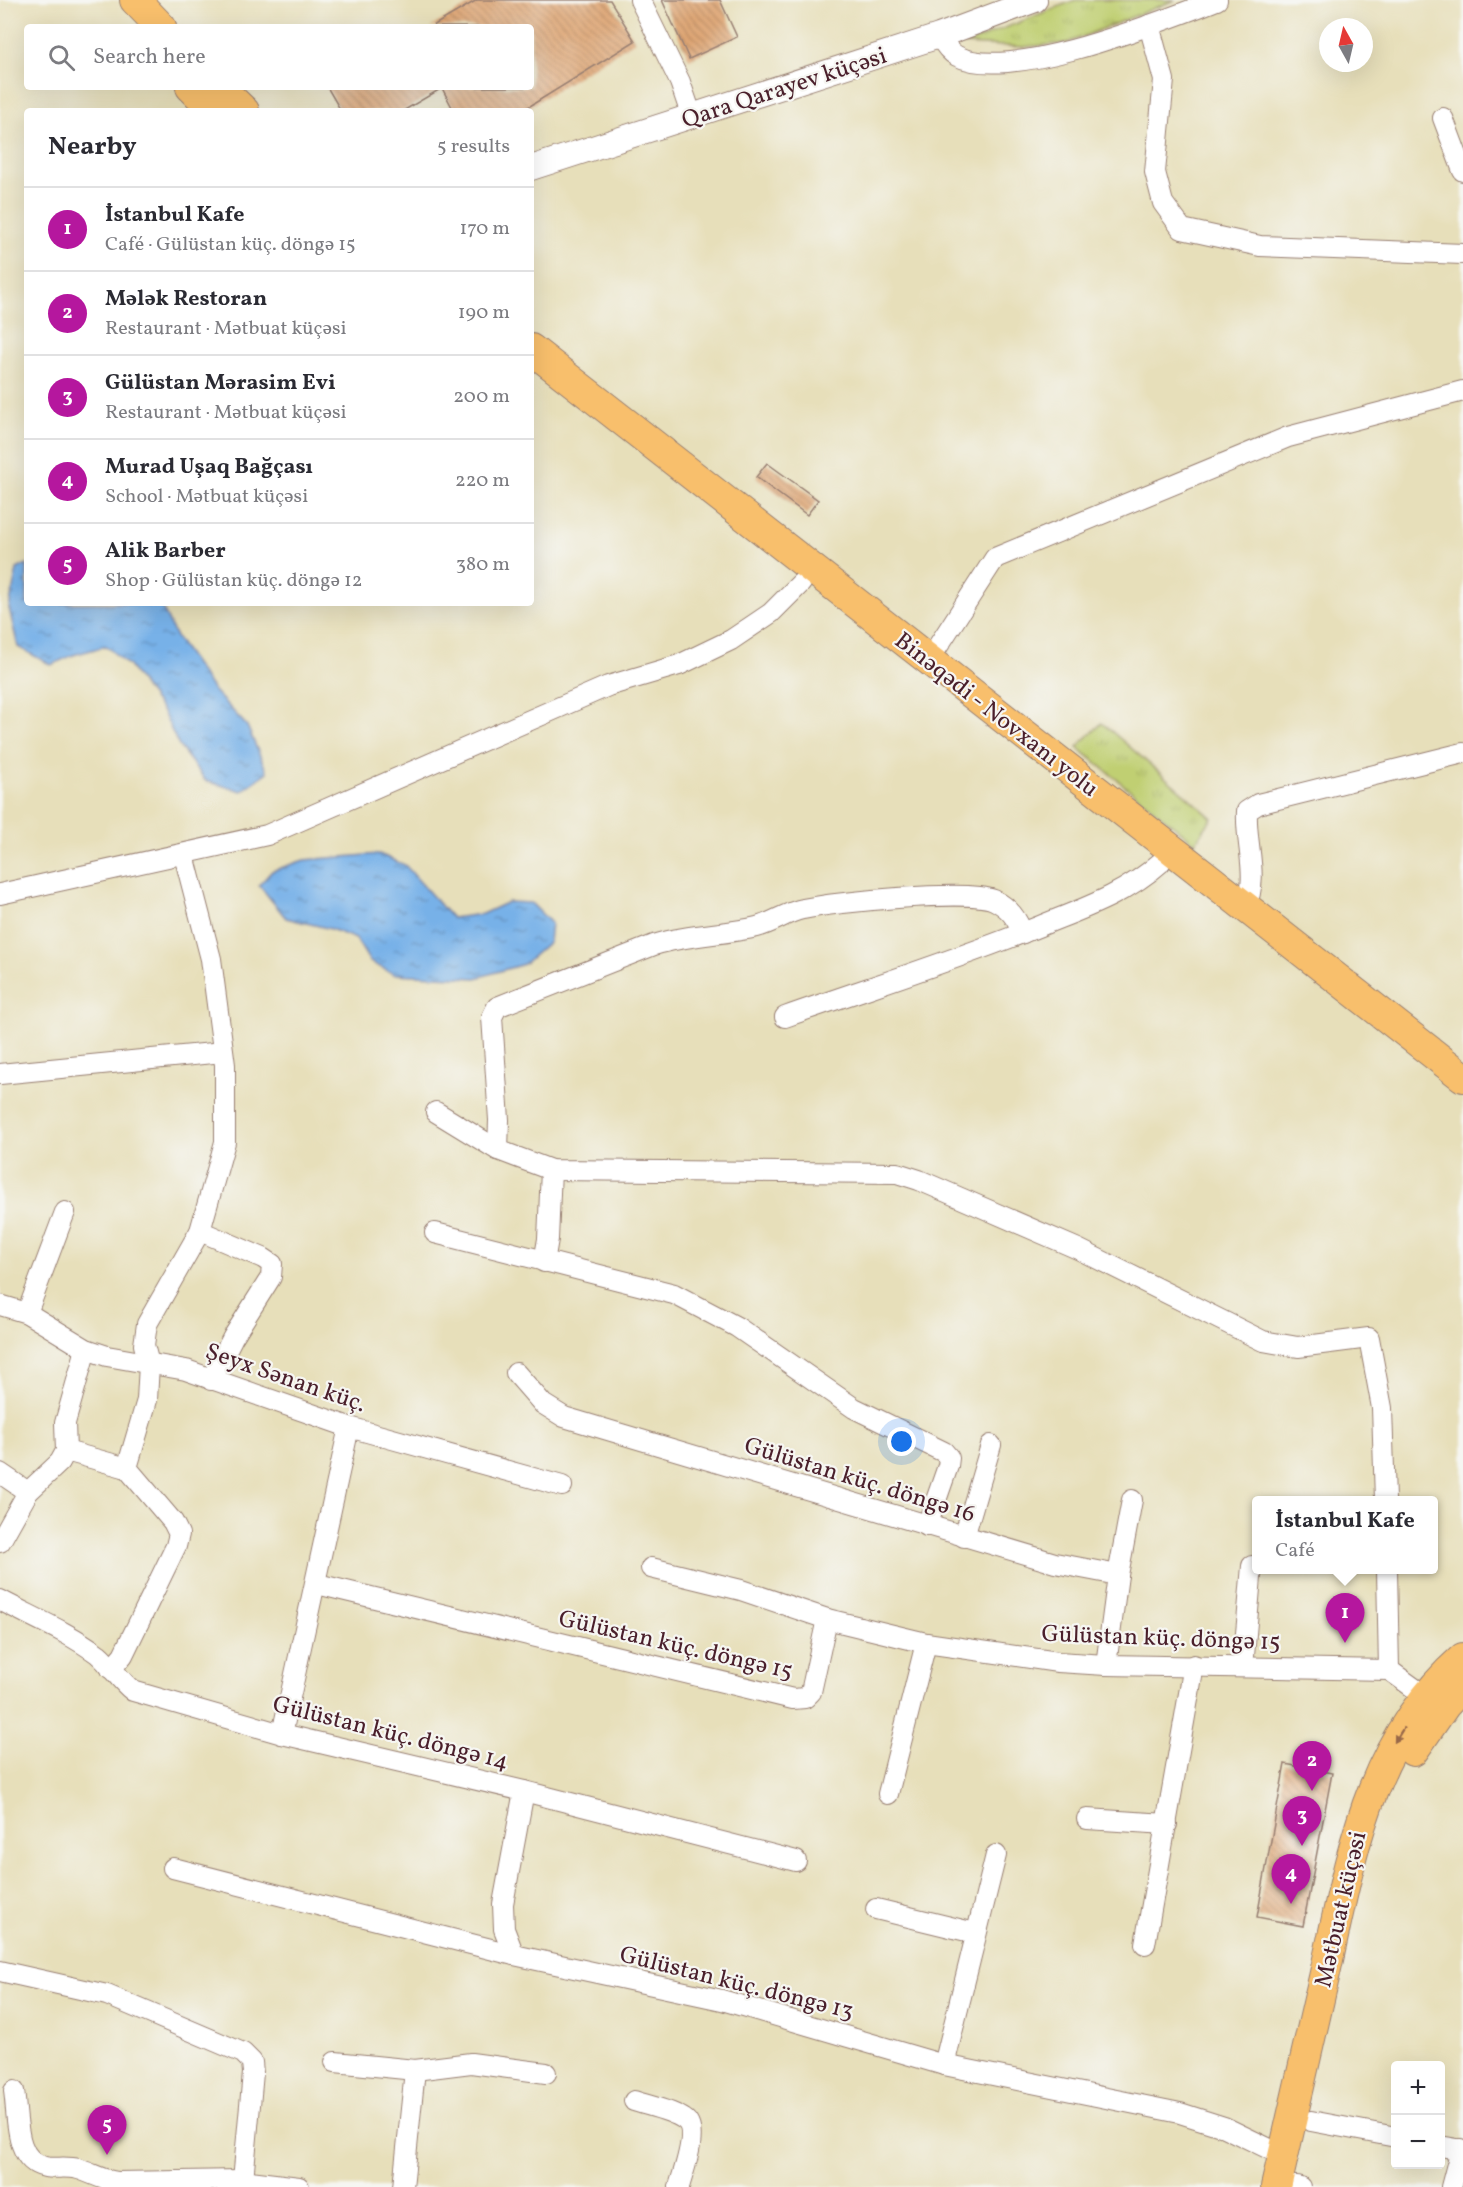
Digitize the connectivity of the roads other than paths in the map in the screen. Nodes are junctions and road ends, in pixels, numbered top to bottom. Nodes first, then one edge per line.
1 (111, 0) edge
2 (640, 0) edge
3 (1035, 0) edge
4 (1217, 0) edge
5 (142, 19) edge
6 (1149, 25) junction
7 (939, 36) junction
8 (194, 90) edge
9 (222, 90) edge
10 (213, 108) edge
11 (241, 108) edge
12 (692, 117) junction
13 (1443, 117) dead end
14 (534, 167) edge
15 (1463, 171) edge
16 (1463, 254) edge
17 (534, 351) edge
18 (534, 372) edge
19 (1463, 391) edge
20 (801, 583) junction
21 (929, 660) junction
22 (1463, 753) edge
23 (184, 855) junction
24 (1160, 863) junction
25 (0, 894) edge
26 (1245, 908) junction
27 (1023, 933) junction
28 (785, 1017) dead end
29 (223, 1052) junction
30 (0, 1074) edge
31 (1463, 1077) edge
32 (1463, 1098) edge
33 (435, 1112) dead end
34 (498, 1150) junction
35 (551, 1170) junction
36 (65, 1212) dead end
37 (200, 1231) junction
38 (435, 1233) dead end
39 (544, 1262) junction
40 (0, 1305) edge
41 (27, 1313) junction
42 (86, 1349) junction
43 (149, 1364) junction
44 (516, 1373) dead end
45 (211, 1380) junction
46 (349, 1427) junction
47 (991, 1445) dead end
48 (66, 1451) junction
49 (127, 1468) junction
50 (0, 1473) edge
51 (562, 1486) dead end
52 (28, 1492) junction
53 (1384, 1496) edge
54 (1132, 1500) dead end
55 (927, 1526) junction
56 (964, 1537) junction
57 (0, 1542) edge
58 (1252, 1566) dead end
59 (651, 1568) dead end
60 (1387, 1574) edge
61 (1118, 1575) junction
62 (317, 1584) junction
63 (0, 1599) edge
64 (827, 1619) junction
65 (926, 1643) junction
66 (1463, 1658) edge
67 (1106, 1665) junction
68 (1194, 1665) junction
69 (1243, 1667) junction
70 (111, 1669) junction
71 (1389, 1670) junction
72 (1463, 1686) edge
73 (1425, 1696) junction
74 (282, 1734) junction
75 (524, 1791) junction
76 (888, 1794) dead end
77 (1087, 1819) dead end
78 (1167, 1824) junction
79 (996, 1855) dead end
80 (796, 1861) dead end
81 (173, 1868) dead end
82 (876, 1909) dead end
83 (975, 1933) junction
84 (1145, 1944) dead end
85 (514, 1955) junction
86 (0, 1971) edge
87 (334, 2061) dead end
88 (944, 2065) junction
89 (416, 2070) junction
90 (546, 2073) dead end
91 (14, 2091) dead end
92 (634, 2101) dead end
93 (1302, 2119) junction
94 (1391, 2136) edge
95 (1445, 2147) edge
96 (1462, 2150) edge
97 (1290, 2178) edge
98 (243, 2180) junction
99 (96, 2184) edge
100 (150, 2184) edge
101 (299, 2187) edge
102 (403, 2187) edge
103 (679, 2187) edge
104 (1451, 2187) edge

1 - 5 main road
2 - 12 street
3 - 7 street, Qara Qarayev küçəsi
4 - 6 street
6 - 7 street
6 - 16 street
7 - 12 street, Qara Qarayev küçəsi
8 - 10 main road
9 - 11 main road
12 - 14 street, Qara Qarayev küçəsi
13 - 15 street
17 - 21 main road, Binəqədi - Novxanı yolu
18 - 20 main road
19 - 21 street
20 - 23 street
20 - 24 main road
21 - 26 main road, Binəqədi - Novxanı yolu
22 - 26 street
23 - 25 street
23 - 29 street
24 - 27 street
24 - 32 main road
26 - 31 main road, Binəqədi - Novxanı yolu
27 - 28 street
27 - 34 street
29 - 30 street
29 - 37 street
33 - 34 street
34 - 35 street
35 - 39 street
35 - 53 street
36 - 41 street
37 - 43 street
37 - 45 street
38 - 39 street
39 - 55 street
40 - 41 street, Şeyx Sənan küç.
41 - 42 street, Şeyx Sənan küç.
42 - 43 street, Şeyx Sənan küç.
42 - 48 street
43 - 45 street, Şeyx Sənan küç.
43 - 49 street
44 - 55 street, Gülüstan küç. döngə 16
45 - 46 street, Şeyx Sənan küç.
46 - 51 street, Şeyx Sənan küç.
46 - 62 street
47 - 56 street
48 - 49 street
48 - 52 street
49 - 70 street
50 - 52 street
52 - 57 street
54 - 61 street
55 - 56 street, Gülüstan küç. döngə 16
56 - 61 street, Gülüstan küç. döngə 16
58 - 69 street
59 - 64 street
60 - 71 street
61 - 67 street
62 - 64 street, Gülüstan küç. döngə 15
62 - 74 street
63 - 70 street, Gülüstan küç. döngə 14
64 - 65 street, Gülüstan küç. döngə 15
65 - 67 street, Gülüstan küç. döngə 15
65 - 76 street
66 - 73 main road, Mətbuat küçəsi
67 - 68 street, Gülüstan küç. döngə 15
68 - 69 street, Gülüstan küç. döngə 15
68 - 78 street
69 - 71 street, Gülüstan küç. döngə 15
70 - 74 street, Gülüstan küç. döngə 14
71 - 73 street
72 - 93 main road, Mətbuat küçəsi
73 -> 93 main road, Mətbuat küçəsi
74 - 75 street, Gülüstan küç. döngə 14
75 - 80 street, Gülüstan küç. döngə 14
75 - 85 street
77 - 78 street
78 - 84 street
79 - 83 street
81 - 85 street, Gülüstan küç. döngə 13
82 - 83 street
83 - 88 street
85 - 88 street, Gülüstan küç. döngə 13
86 - 98 street
87 - 89 street
88 - 97 street, Gülüstan küç. döngə 13
89 - 90 street
89 - 102 street
91 - 99 street
92 - 103 street
93 - 94 street
93 - 97 main road, Mətbuat küçəsi
95 - 96 street
96 - 104 street
98 - 100 street
98 - 101 street
99 - 100 street

